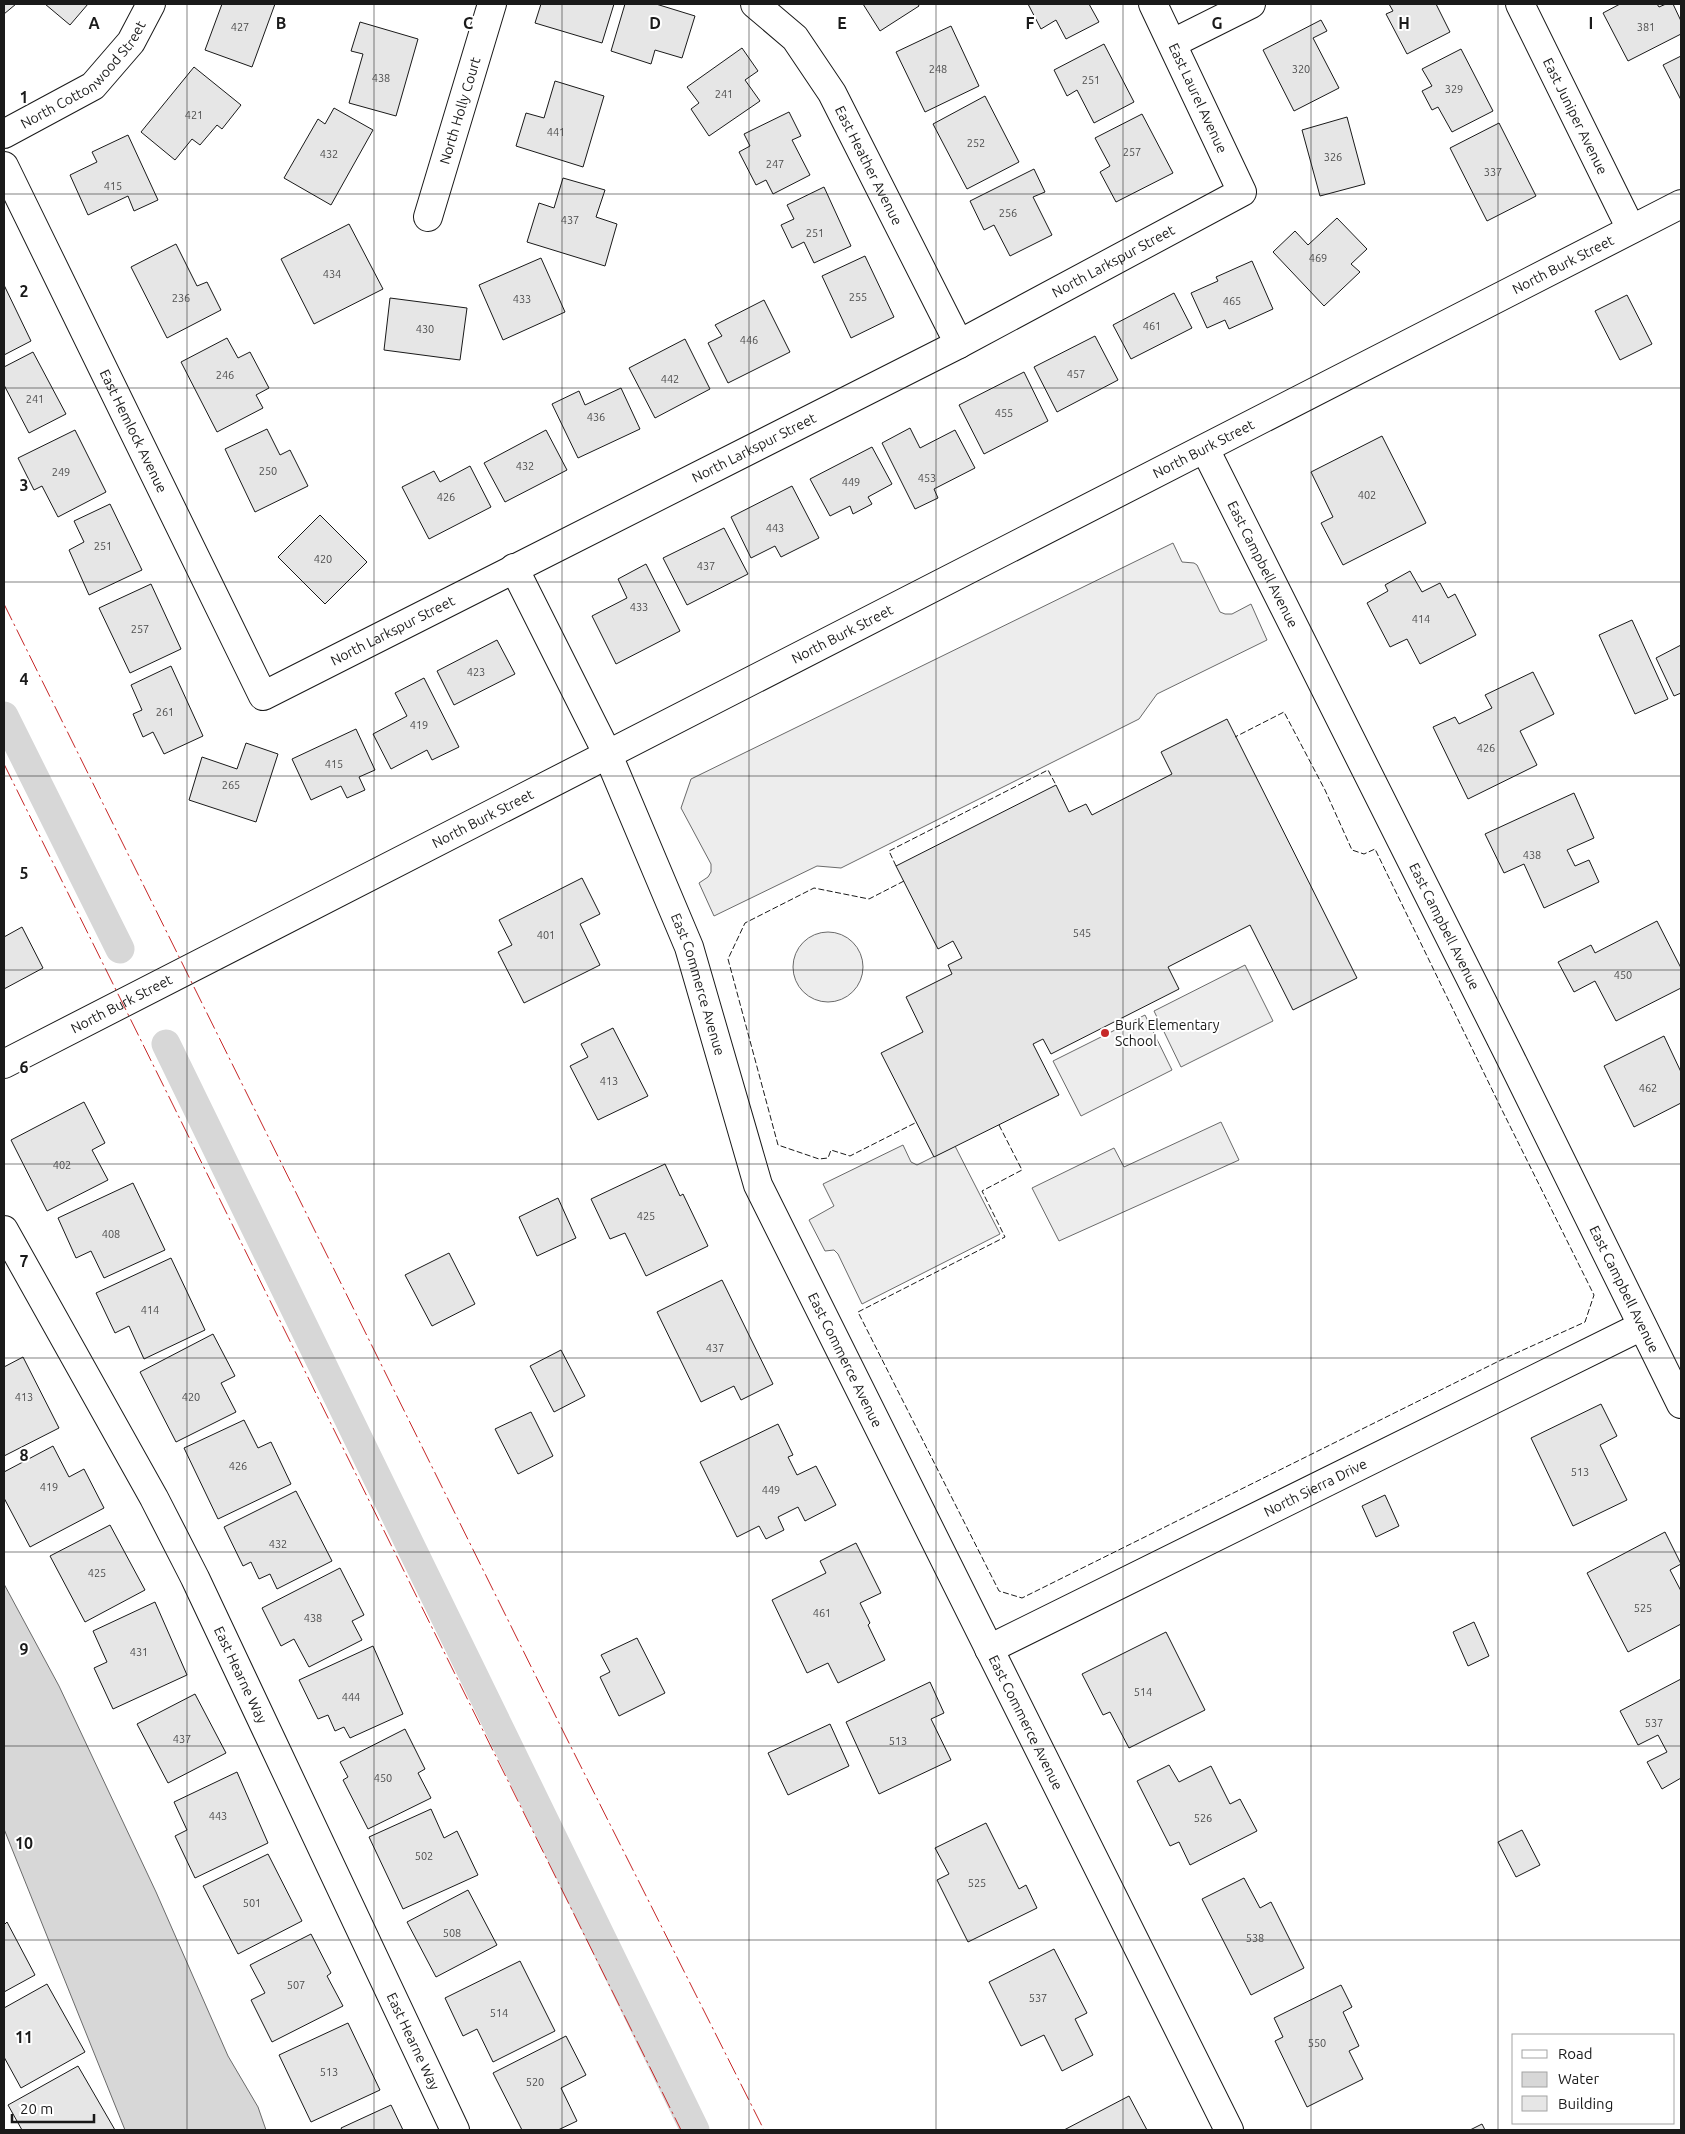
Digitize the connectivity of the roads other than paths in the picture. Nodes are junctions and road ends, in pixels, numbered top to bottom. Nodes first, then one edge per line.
1 (151, 4) edge
2 (492, 4) edge
3 (755, 4) edge
4 (1153, 4) edge
5 (1251, 4) edge
6 (1520, 4) edge
7 (1173, 43) junction
8 (4, 134) edge
9 (4, 166) edge
10 (1242, 192) joint
11 (1681, 204) edge
12 (428, 217) dead end
13 (1631, 229) junction
14 (959, 344) junction
15 (1205, 449) junction
16 (514, 568) junction
17 (263, 696) joint
18 (608, 755) junction
19 (4, 1064) edge
20 (4, 1230) edge
21 (1642, 1326) junction
22 (1681, 1404) edge
23 (989, 1649) junction
24 (455, 2130) edge
25 (1229, 2130) edge

1 - 8 street, North Cottonwood Street
2 - 12 street, North Holly Court
3 - 14 street, East Heather Avenue
4 - 7 street, East Laurel Avenue
5 - 7 street
6 - 13 street, East Juniper Avenue
7 - 10 street, East Laurel Avenue
9 - 17 street, East Hemlock Avenue
10 - 14 street, North Larkspur Street
11 - 13 street, North Burk Street
13 - 15 street, North Burk Street
14 - 16 street, North Larkspur Street
15 - 18 street, North Burk Street
15 - 21 street, East Campbell Avenue
16 - 17 street, North Larkspur Street
16 - 18 street, East Commerce Avenue
18 - 19 street, North Burk Street
18 - 23 street, East Commerce Avenue
20 - 24 street, East Hearne Way
21 - 22 street, East Campbell Avenue
21 - 23 street, North Sierra Drive
23 - 25 street, East Commerce Avenue

